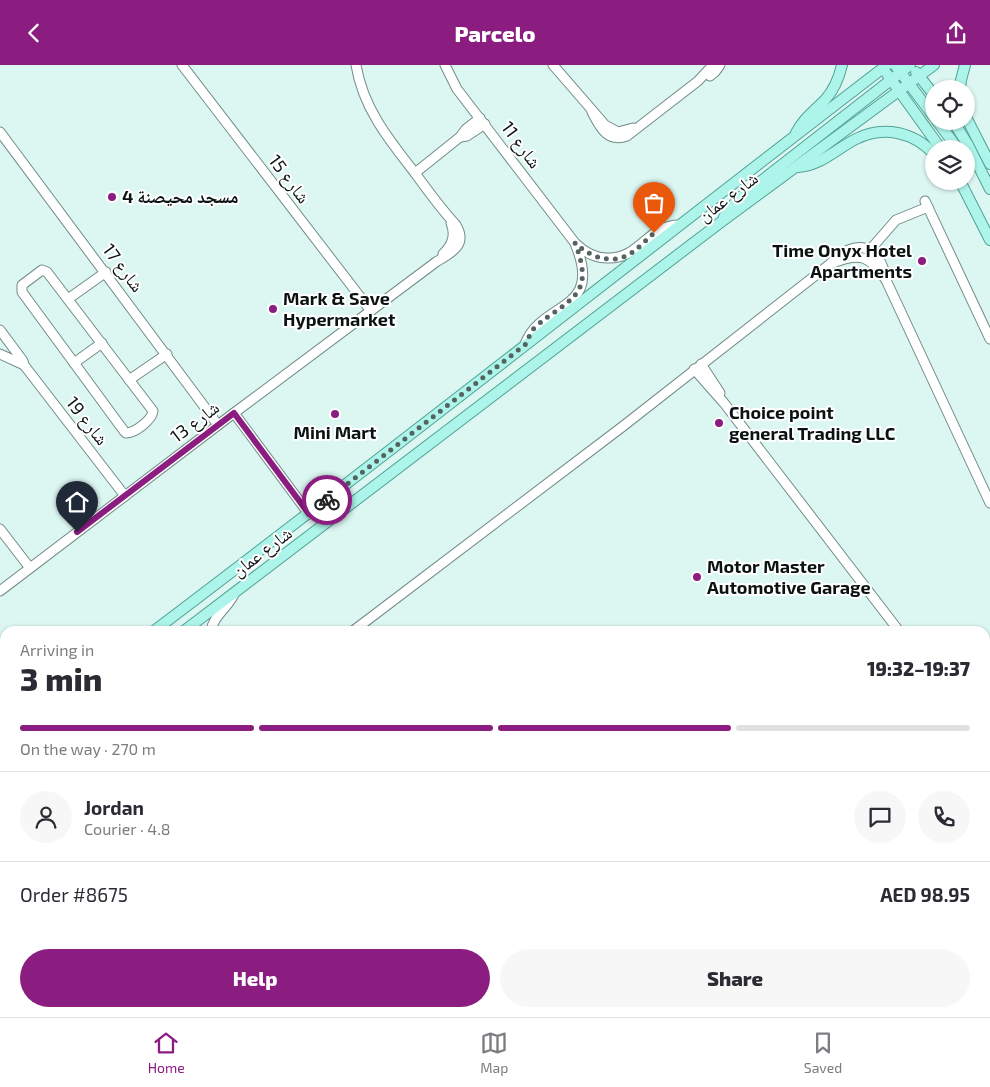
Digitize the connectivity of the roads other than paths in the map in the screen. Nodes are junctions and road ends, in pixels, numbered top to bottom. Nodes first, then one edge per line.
1 (182, 65) edge
2 (356, 65) edge
3 (445, 65) edge
4 (553, 65) edge
5 (713, 65) edge
6 (720, 65) edge
7 (842, 65) edge
8 (910, 65) edge
9 (934, 65) edge
10 (965, 65) edge
11 (883, 66) edge
12 (898, 69) edge
13 (919, 76) junction
14 (891, 79) junction
15 (960, 80) edge
16 (698, 81) junction
17 (909, 84) junction
18 (925, 84) edge
19 (900, 91) junction
20 (925, 105) edge
21 (482, 121) junction
22 (959, 130) edge
23 (973, 130) edge
24 (0, 132) edge
25 (794, 139) junction
26 (935, 140) edge
27 (925, 145) edge
28 (990, 163) edge
29 (975, 165) edge
30 (795, 168) junction
31 (980, 169) junction
32 (415, 173) junction
33 (990, 189) edge
34 (962, 190) edge
35 (965, 190) edge
36 (969, 196) junction
37 (721, 222) junction
38 (680, 225) junction
39 (990, 240) edge
40 (575, 243) junction
41 (869, 251) junction
42 (830, 264) junction
43 (108, 274) junction
44 (886, 280) junction
45 (69, 301) junction
46 (371, 311) junction
47 (0, 330) edge
48 (990, 339) edge
49 (102, 343) junction
50 (526, 344) junction
51 (166, 352) junction
52 (0, 354) edge
53 (74, 363) junction
54 (24, 365) junction
55 (698, 366) junction
56 (128, 378) junction
57 (234, 413) junction
58 (218, 425) junction
59 (124, 496) junction
60 (990, 503) edge
61 (309, 514) junction
62 (0, 529) edge
63 (30, 568) junction
64 (0, 591) edge
65 (234, 593) junction
66 (161, 626) edge
67 (191, 626) edge
68 (212, 626) edge
69 (360, 626) edge
70 (895, 626) edge

1 - 46 street, شارع 15
2 - 32 street, شارع 13
3 - 21 street, شارع 11
4 - 16 street
5 - 16 street
6 - 16 street
7 - 25 main road
8 - 12 main road
8 - 13 main road
9 - 13 main road, شارع عمان
10 - 15 main road
11 - 14 main road
11 - 25 main road, شارع عمان
12 - 14 main road
12 - 17 main road
13 - 17 main road, شارع عمان
13 - 18 main road
14 - 19 main road
14 - 37 main road
17 - 19 main road, شارع عمان
17 - 20 main road
19 - 26 main road
19 - 30 main road, شارع عمان
21 - 32 street
21 - 40 street, شارع 11
22 - 31 main road
23 - 28 main road
24 - 43 street, شارع 17
25 - 38 main road, شارع عمان
27 - 30 main road
29 - 31 main road
30 - 37 main road, شارع عمان
31 - 33 main road
32 - 46 street, شارع 13
34 - 36 main road
35 - 36 main road
36 - 39 main road
37 - 65 main road, شارع عمان
38 - 40 street, شارع 11
38 - 50 main road, شارع عمان
40 - 50 street, شارع 11
41 - 42 street
41 - 44 street
41 - 48 street
42 - 44 street
42 - 55 street
43 - 45 street
43 - 51 street, شارع 17
44 - 60 street
45 - 49 street
45 - 53 street
46 - 57 street, شارع 13
47 - 54 street, شارع 19
49 - 53 street
49 - 56 street
50 - 61 main road, شارع عمان
51 - 56 street
51 - 58 street, شارع 17
52 - 54 street, شارع 19
53 - 56 street
54 - 59 street, شارع 19
55 - 69 street
55 - 70 street
57 - 58 street, شارع 13
57 - 61 street
58 - 59 street, شارع 13
59 - 63 street, شارع 13
61 - 66 main road, شارع عمان
62 - 63 street
63 - 64 street, شارع 13
65 - 67 main road, شارع عمان
65 - 68 street

